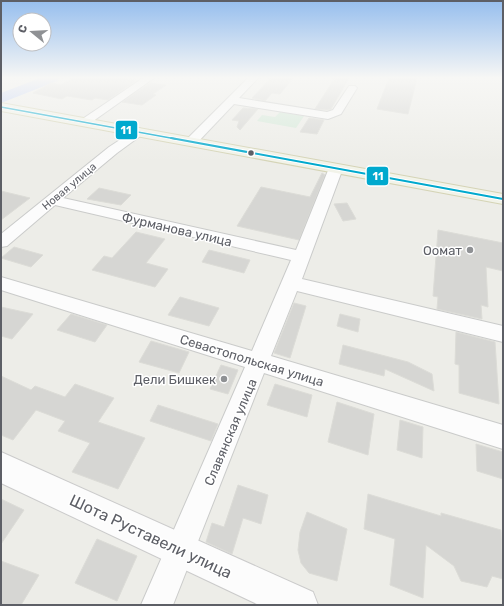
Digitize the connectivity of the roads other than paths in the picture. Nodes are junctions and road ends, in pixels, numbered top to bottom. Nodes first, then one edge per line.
1 (108, 106) edge
2 (224, 106) edge
3 (268, 106) edge
4 (341, 106) edge
5 (4, 107) edge
6 (85, 122) junction
7 (139, 132) junction
8 (191, 142) junction
9 (336, 168) junction
10 (503, 199) edge
11 (52, 200) junction
12 (1, 242) edge
13 (302, 258) junction
14 (1, 283) edge
15 (291, 283) junction
16 (503, 334) edge
17 (259, 362) junction
18 (503, 437) edge
19 (1, 467) edge
20 (181, 549) junction
21 (157, 605) edge
22 (300, 605) edge

1 - 6 street
2 - 8 street
3 - 4 street
5 - 6 main road
6 - 7 main road
7 - 8 main road
7 - 11 street, Новая улица
8 - 9 main road
9 - 10 main road
9 - 13 street, Славянская улица
11 - 12 street, Новая улица
11 - 13 street, Фурманова улица
13 - 15 street, Славянская улица
14 - 17 street, Севастопольская улица
15 - 16 street
15 - 17 street, Славянская улица
17 - 18 street, Севастопольская улица
17 - 20 street, Славянская улица
19 - 20 street, Шота Руставели улица
20 - 21 street, Славянская улица
20 - 22 street, Шота Руставели улица

